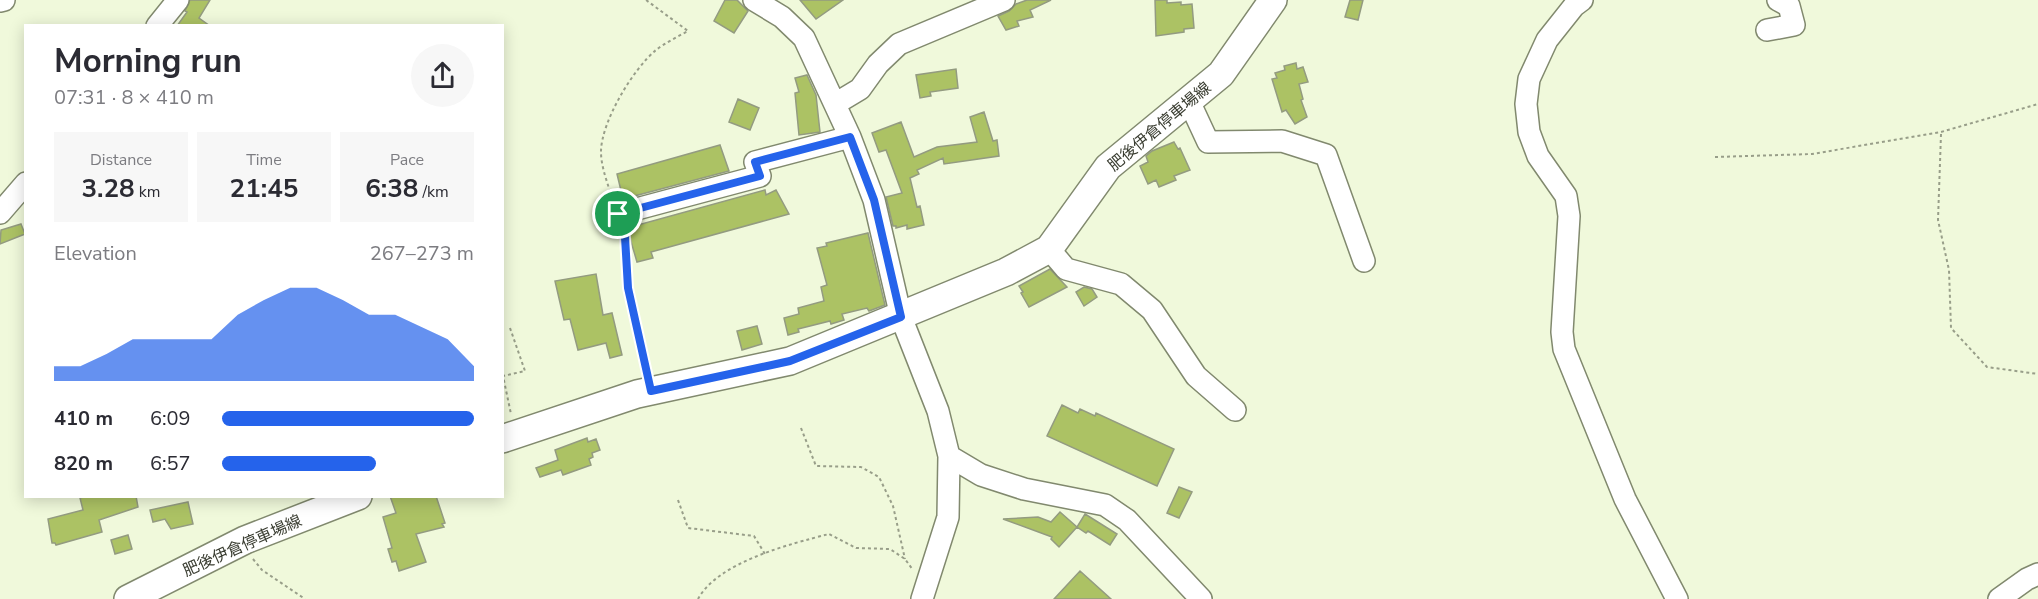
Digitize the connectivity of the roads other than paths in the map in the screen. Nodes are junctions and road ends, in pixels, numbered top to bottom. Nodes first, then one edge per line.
1 (178, 0) edge
2 (754, 0) edge
3 (1004, 0) edge
4 (1582, 0) edge
5 (1778, 0) edge
6 (1268, 2) edge
7 (159, 24) edge
8 (1767, 30) dead end
9 (1188, 99) junction
10 (835, 104) junction
11 (850, 137) junction
12 (24, 185) edge
13 (0, 213) edge
14 (618, 214) road end
15 (1049, 249) junction
16 (1364, 261) dead end
17 (901, 317) junction
18 (1235, 410) dead end
19 (509, 437) edge
20 (949, 456) junction
21 (353, 498) edge
22 (2038, 574) edge
23 (923, 593) edge
24 (128, 599) edge
25 (1201, 599) edge
26 (1677, 599) edge
27 (1999, 599) edge

1 - 7 street
2 - 10 street
3 - 10 street
4 - 26 street
5 - 8 street
6 - 9 main road, 肥後伊倉停車場線
9 - 15 main road, 肥後伊倉停車場線
9 - 16 street
10 - 11 street
11 - 14 street
11 - 17 street
12 - 13 street
15 - 17 main road, 肥後伊倉停車場線
15 - 18 street
17 - 19 main road, 肥後伊倉停車場線
17 - 20 street
20 - 23 street
20 - 25 street
21 - 24 main road, 肥後伊倉停車場線
22 - 27 street

